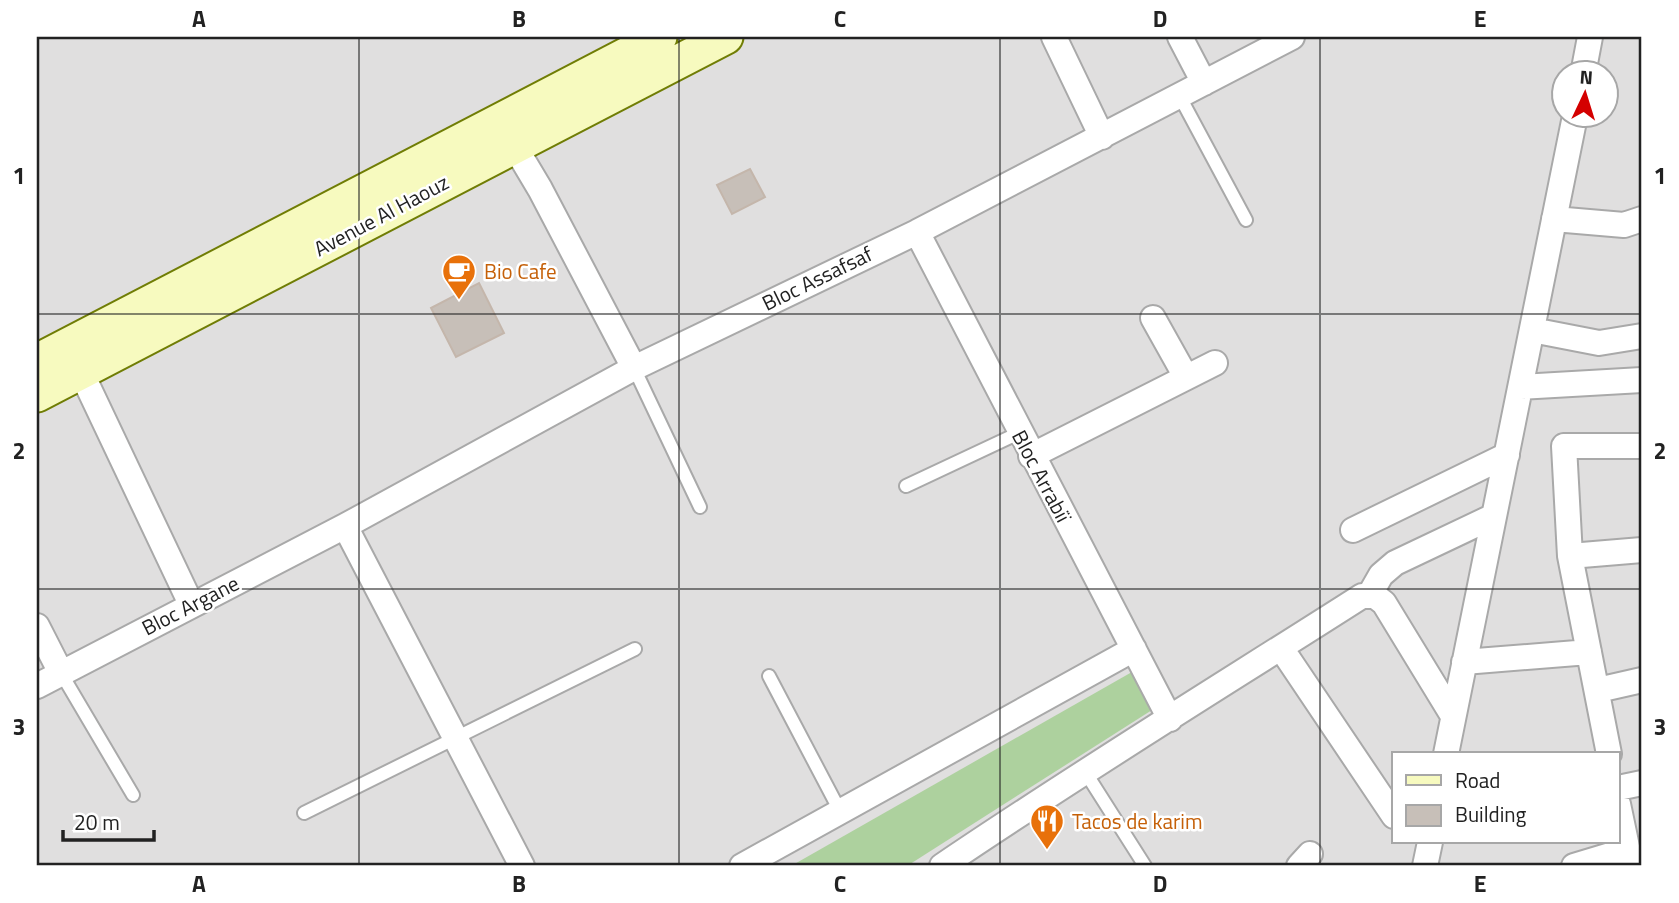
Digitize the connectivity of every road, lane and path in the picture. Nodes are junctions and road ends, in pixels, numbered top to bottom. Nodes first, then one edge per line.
1 (660, 37) edge
2 (726, 37) edge
3 (1054, 37) edge
4 (1180, 37) edge
5 (1292, 37) edge
6 (1590, 37) edge
7 (1586, 60) edge
8 (1204, 83) junction
9 (1179, 95) junction
10 (1572, 130) edge
11 (506, 133) junction
12 (1102, 137) junction
13 (1554, 219) junction
14 (1642, 219) edge
15 (1246, 220) dead end
16 (917, 232) junction
17 (1153, 318) dead end
18 (1532, 330) junction
19 (1642, 336) edge
20 (37, 361) edge
21 (1215, 363) dead end
22 (634, 369) junction
23 (81, 372) junction
24 (1186, 377) junction
25 (1642, 380) edge
26 (1521, 387) junction
27 (37, 395) edge
28 (1020, 433) junction
29 (1642, 446) edge
30 (1507, 455) junction
31 (1031, 456) junction
32 (906, 486) dead end
33 (700, 507) dead end
34 (1493, 516) junction
35 (345, 526) junction
36 (1353, 530) dead end
37 (1642, 550) edge
38 (1570, 556) junction
39 (1369, 596) junction
40 (191, 604) junction
41 (37, 626) edge
42 (1281, 648) junction
43 (635, 649) dead end
44 (1133, 649) junction
45 (1589, 652) junction
46 (1464, 662) junction
47 (61, 673) junction
48 (769, 677) dead end
49 (1642, 680) edge
50 (37, 686) edge
51 (1598, 690) junction
52 (1453, 716) junction
53 (1170, 719) junction
54 (455, 737) junction
55 (1446, 752) edge
56 (1609, 752) edge
57 (1084, 769) junction
58 (1642, 783) edge
59 (1620, 788) edge
60 (133, 795) dead end
61 (841, 811) junction
62 (304, 813) dead end
63 (1392, 813) edge
64 (1620, 814) edge
65 (1430, 844) edge
66 (1629, 858) edge
67 (522, 866) edge
68 (742, 866) edge
69 (942, 866) edge
70 (1144, 866) edge
71 (1425, 866) edge
72 (1574, 866) edge

1 - 11 main road, Avenue Al Haouz
2 - 11 main road, Avenue Al Haouz
3 - 12 street
4 - 8 street
5 - 8 street, Bloc Assafsaf
6 - 7 street
8 - 9 street, Bloc Assafsaf
9 - 12 street, Bloc Assafsaf
9 - 15 lane
10 - 13 street
11 - 20 main road, Avenue Al Haouz
11 - 22 street
11 - 23 main road, Avenue Al Haouz
12 - 16 street, Bloc Assafsaf
13 - 14 street
13 - 18 street
16 - 22 street, Bloc Assafsaf
16 - 28 street, Bloc Arrabiï
17 - 24 street
18 - 19 street
18 - 26 street
21 - 24 street
22 - 33 lane
22 - 35 street, Bloc Assafsaf
23 - 27 main road, Avenue Al Haouz
23 - 40 street
24 - 31 street
25 - 26 street
26 - 30 street
28 - 31 street, Bloc Arrabiï
28 - 32 lane
29 - 38 street
30 - 34 street
30 - 36 street
31 - 44 street, Bloc Arrabiï
34 - 39 street
34 - 46 street
35 - 40 street, Bloc Argane
35 - 54 street
37 - 38 street
38 - 45 street
39 - 42 street
39 - 52 street
40 - 47 street, Bloc Argane
41 - 47 street
42 - 53 street
42 - 63 street
43 - 54 lane
44 - 53 street, Bloc Arrabiï
44 - 61 street
45 - 46 street
45 - 51 street
46 - 52 street
47 - 50 street, Bloc Argane
47 - 60 lane
48 - 61 lane
49 - 51 street
51 - 56 street
52 - 55 street
53 - 57 street
54 - 62 lane
54 - 67 street
57 - 69 street
57 - 70 lane
58 - 59 street
61 - 68 street
64 - 66 street
65 - 71 street
66 - 72 street

